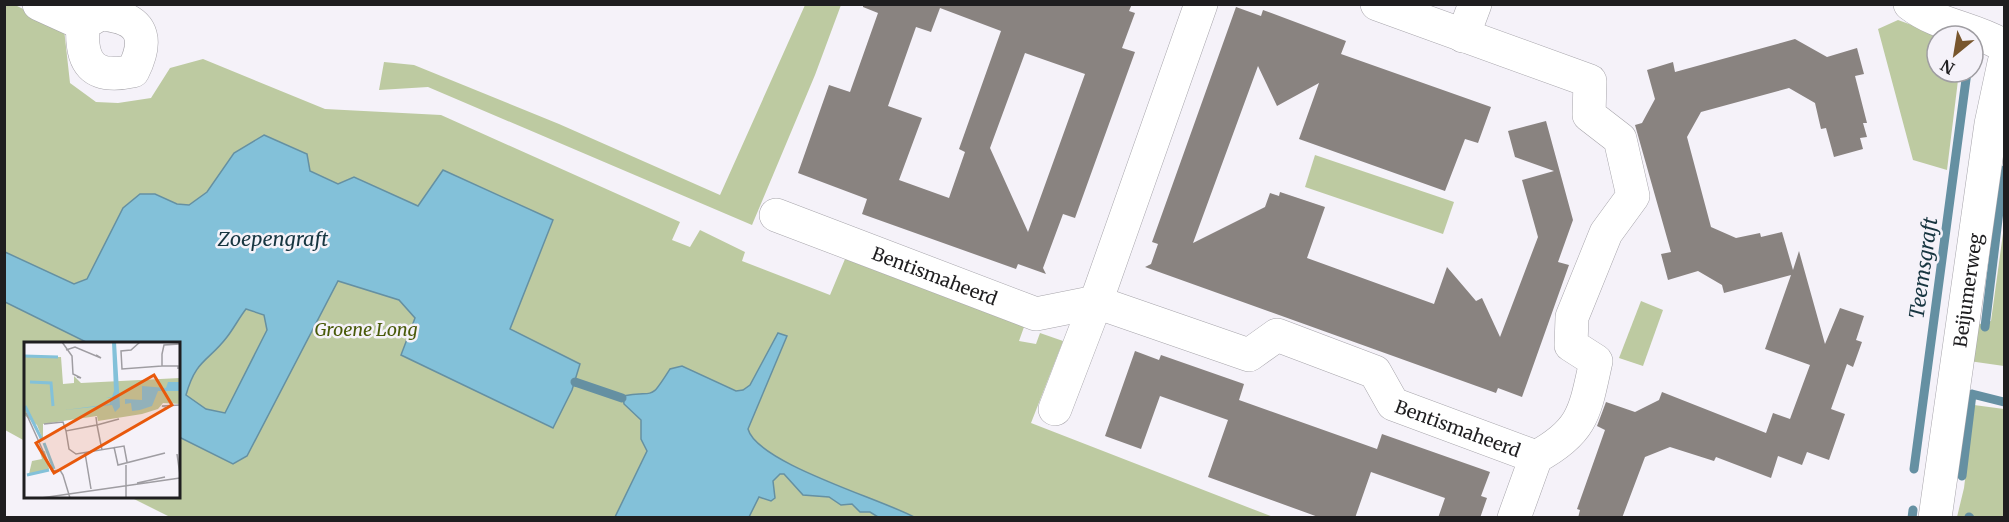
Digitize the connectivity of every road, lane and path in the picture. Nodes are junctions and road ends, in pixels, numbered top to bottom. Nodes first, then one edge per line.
1 (39, 4) edge
2 (1202, 4) edge
3 (1377, 4) edge
4 (1475, 4) edge
5 (1910, 4) edge
6 (83, 24) dead end
7 (1463, 36) junction
8 (2004, 46) edge
9 (2004, 63) edge
10 (776, 215) dead end
11 (1096, 302) junction
12 (1055, 410) dead end
13 (1536, 457) junction
14 (1514, 518) edge
15 (1935, 518) edge

1 - 6 street
2 - 11 street
3 - 7 street, Bentismaheerd
4 - 7 street
5 - 8 street
7 - 13 street, Bentismaheerd
9 - 15 street, Beijumerweg
10 - 11 street, Bentismaheerd
11 - 12 street
11 - 13 street, Bentismaheerd
13 - 14 street, Bentismaheerd

